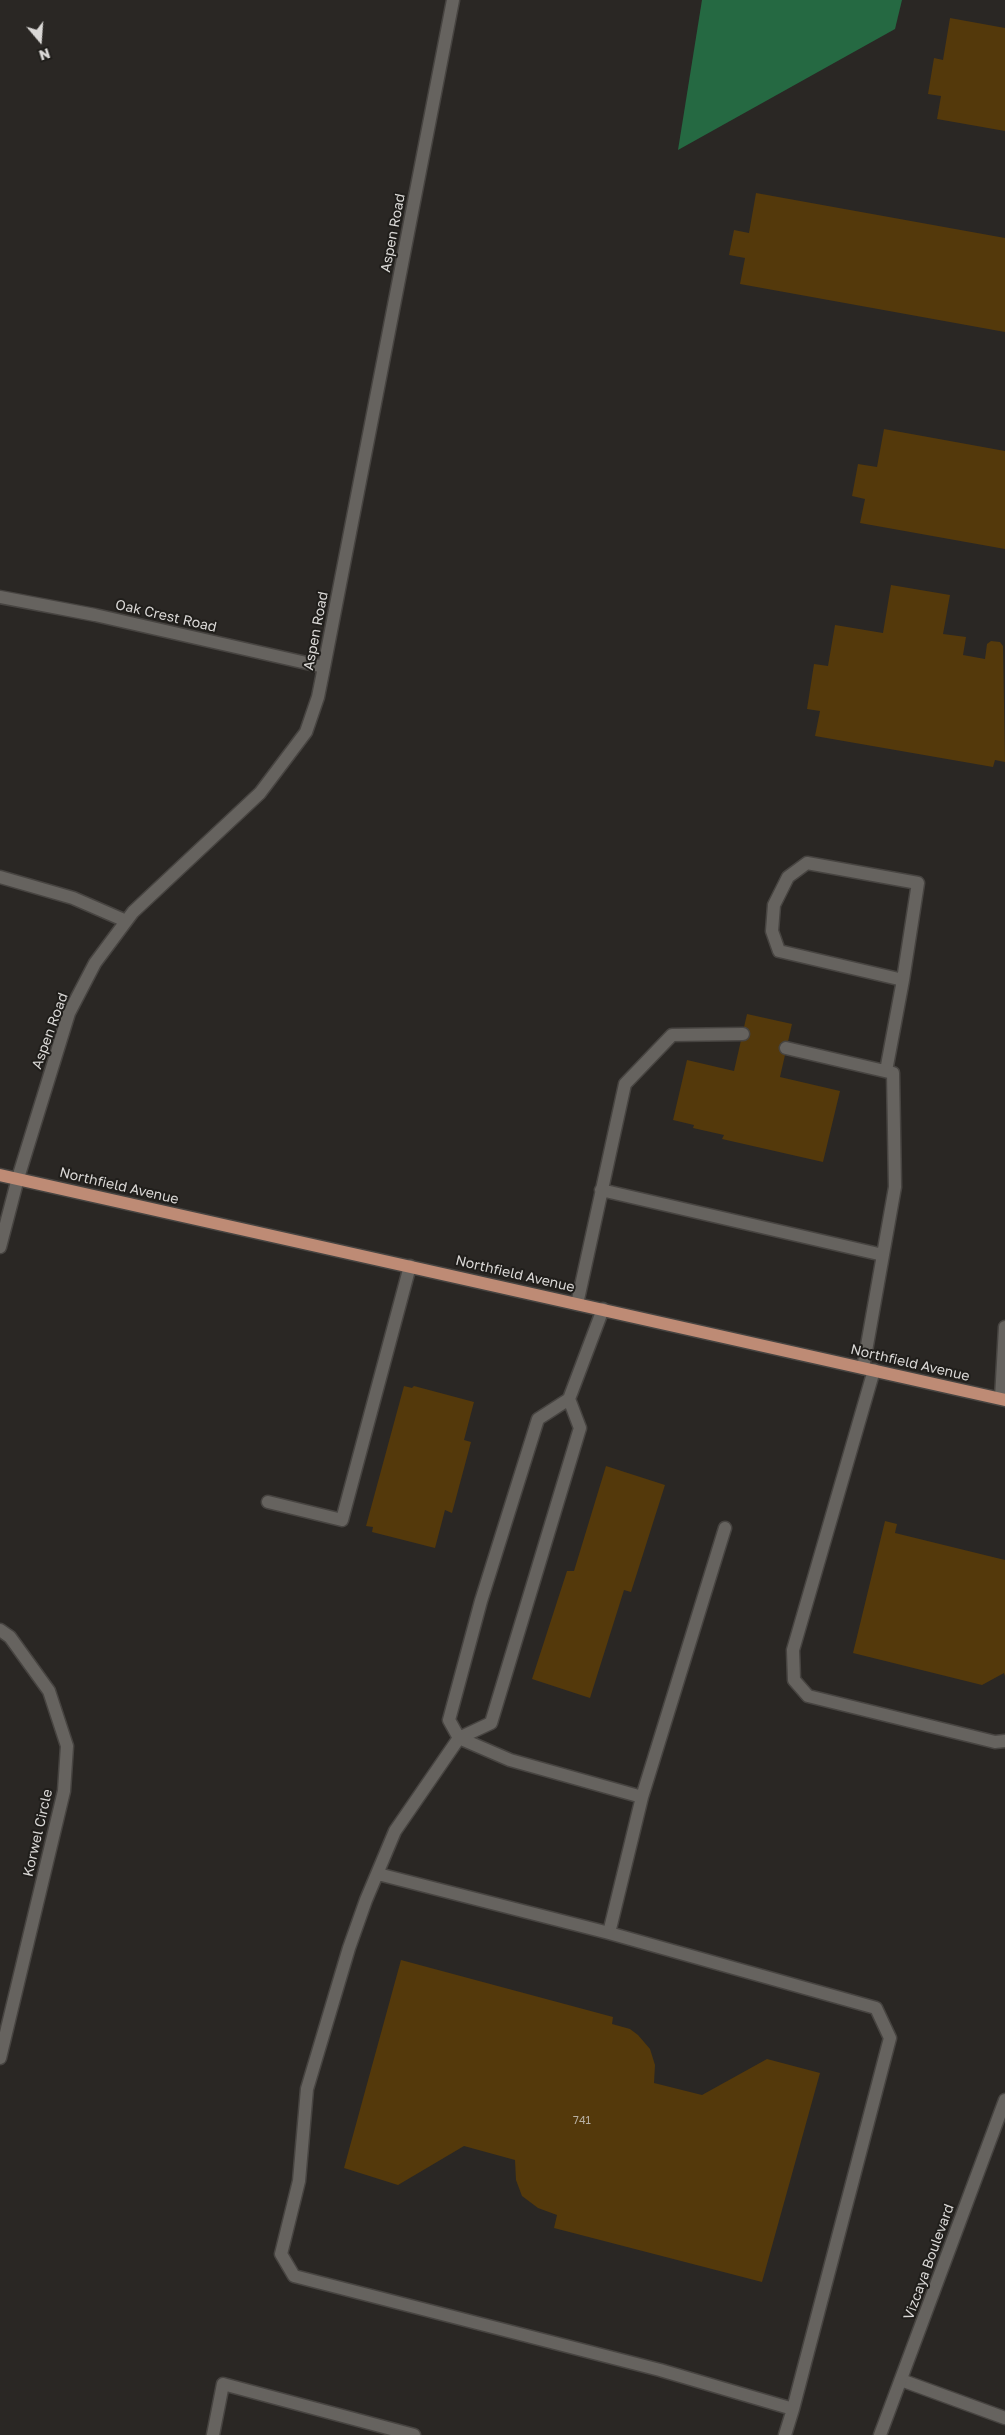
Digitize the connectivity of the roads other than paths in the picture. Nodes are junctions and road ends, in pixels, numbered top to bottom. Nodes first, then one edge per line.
1 (453, 0) edge
2 (0, 597) edge
3 (324, 667) junction
4 (0, 877) edge
5 (126, 921) junction
6 (903, 980) junction
7 (743, 1034) dead end
8 (786, 1048) dead end
9 (886, 1071) junction
10 (0, 1174) edge
11 (18, 1178) junction
12 (602, 1190) junction
13 (0, 1246) edge
14 (882, 1255) junction
15 (410, 1266) junction
16 (577, 1304) junction
17 (603, 1309) junction
18 (1005, 1327) edge
19 (868, 1369) junction
20 (569, 1399) junction
21 (1003, 1399) edge
22 (268, 1502) dead end
23 (725, 1528) dead end
24 (0, 1630) edge
25 (459, 1738) junction
26 (1005, 1740) edge
27 (642, 1797) junction
28 (378, 1874) junction
29 (608, 1933) junction
30 (0, 2058) edge
31 (1005, 2100) edge
32 (901, 2380) junction
33 (793, 2409) junction
34 (1005, 2418) edge
35 (214, 2435) edge
36 (414, 2435) edge
37 (786, 2435) edge
38 (880, 2435) edge

1 - 3 street, Aspen Road
2 - 3 street, Oak Crest Road
3 - 5 street, Aspen Road
4 - 5 street
5 - 11 street, Aspen Road
6 - 6 street
6 - 9 street
7 - 12 street
8 - 9 street
9 - 14 street
10 - 11 main road, Northfield Avenue
11 - 13 street
11 - 15 main road, Northfield Avenue
12 - 14 street
12 - 16 street
14 - 19 street
15 - 16 main road, Northfield Avenue
15 - 22 street
16 - 17 main road, Northfield Avenue
17 - 19 main road, Northfield Avenue
17 - 20 street
18 - 21 street
19 - 21 main road, Northfield Avenue
19 - 26 street
20 - 25 street
20 - 25 street
23 - 27 street
24 - 30 street, Korwel Circle
25 - 27 street
25 - 28 street
27 - 29 street
28 - 29 street
28 - 33 street
29 - 33 street
31 - 32 street, Vizcaya Boulevard
32 - 34 street
32 - 38 street, Vizcaya Boulevard
33 - 37 street
35 - 36 street

